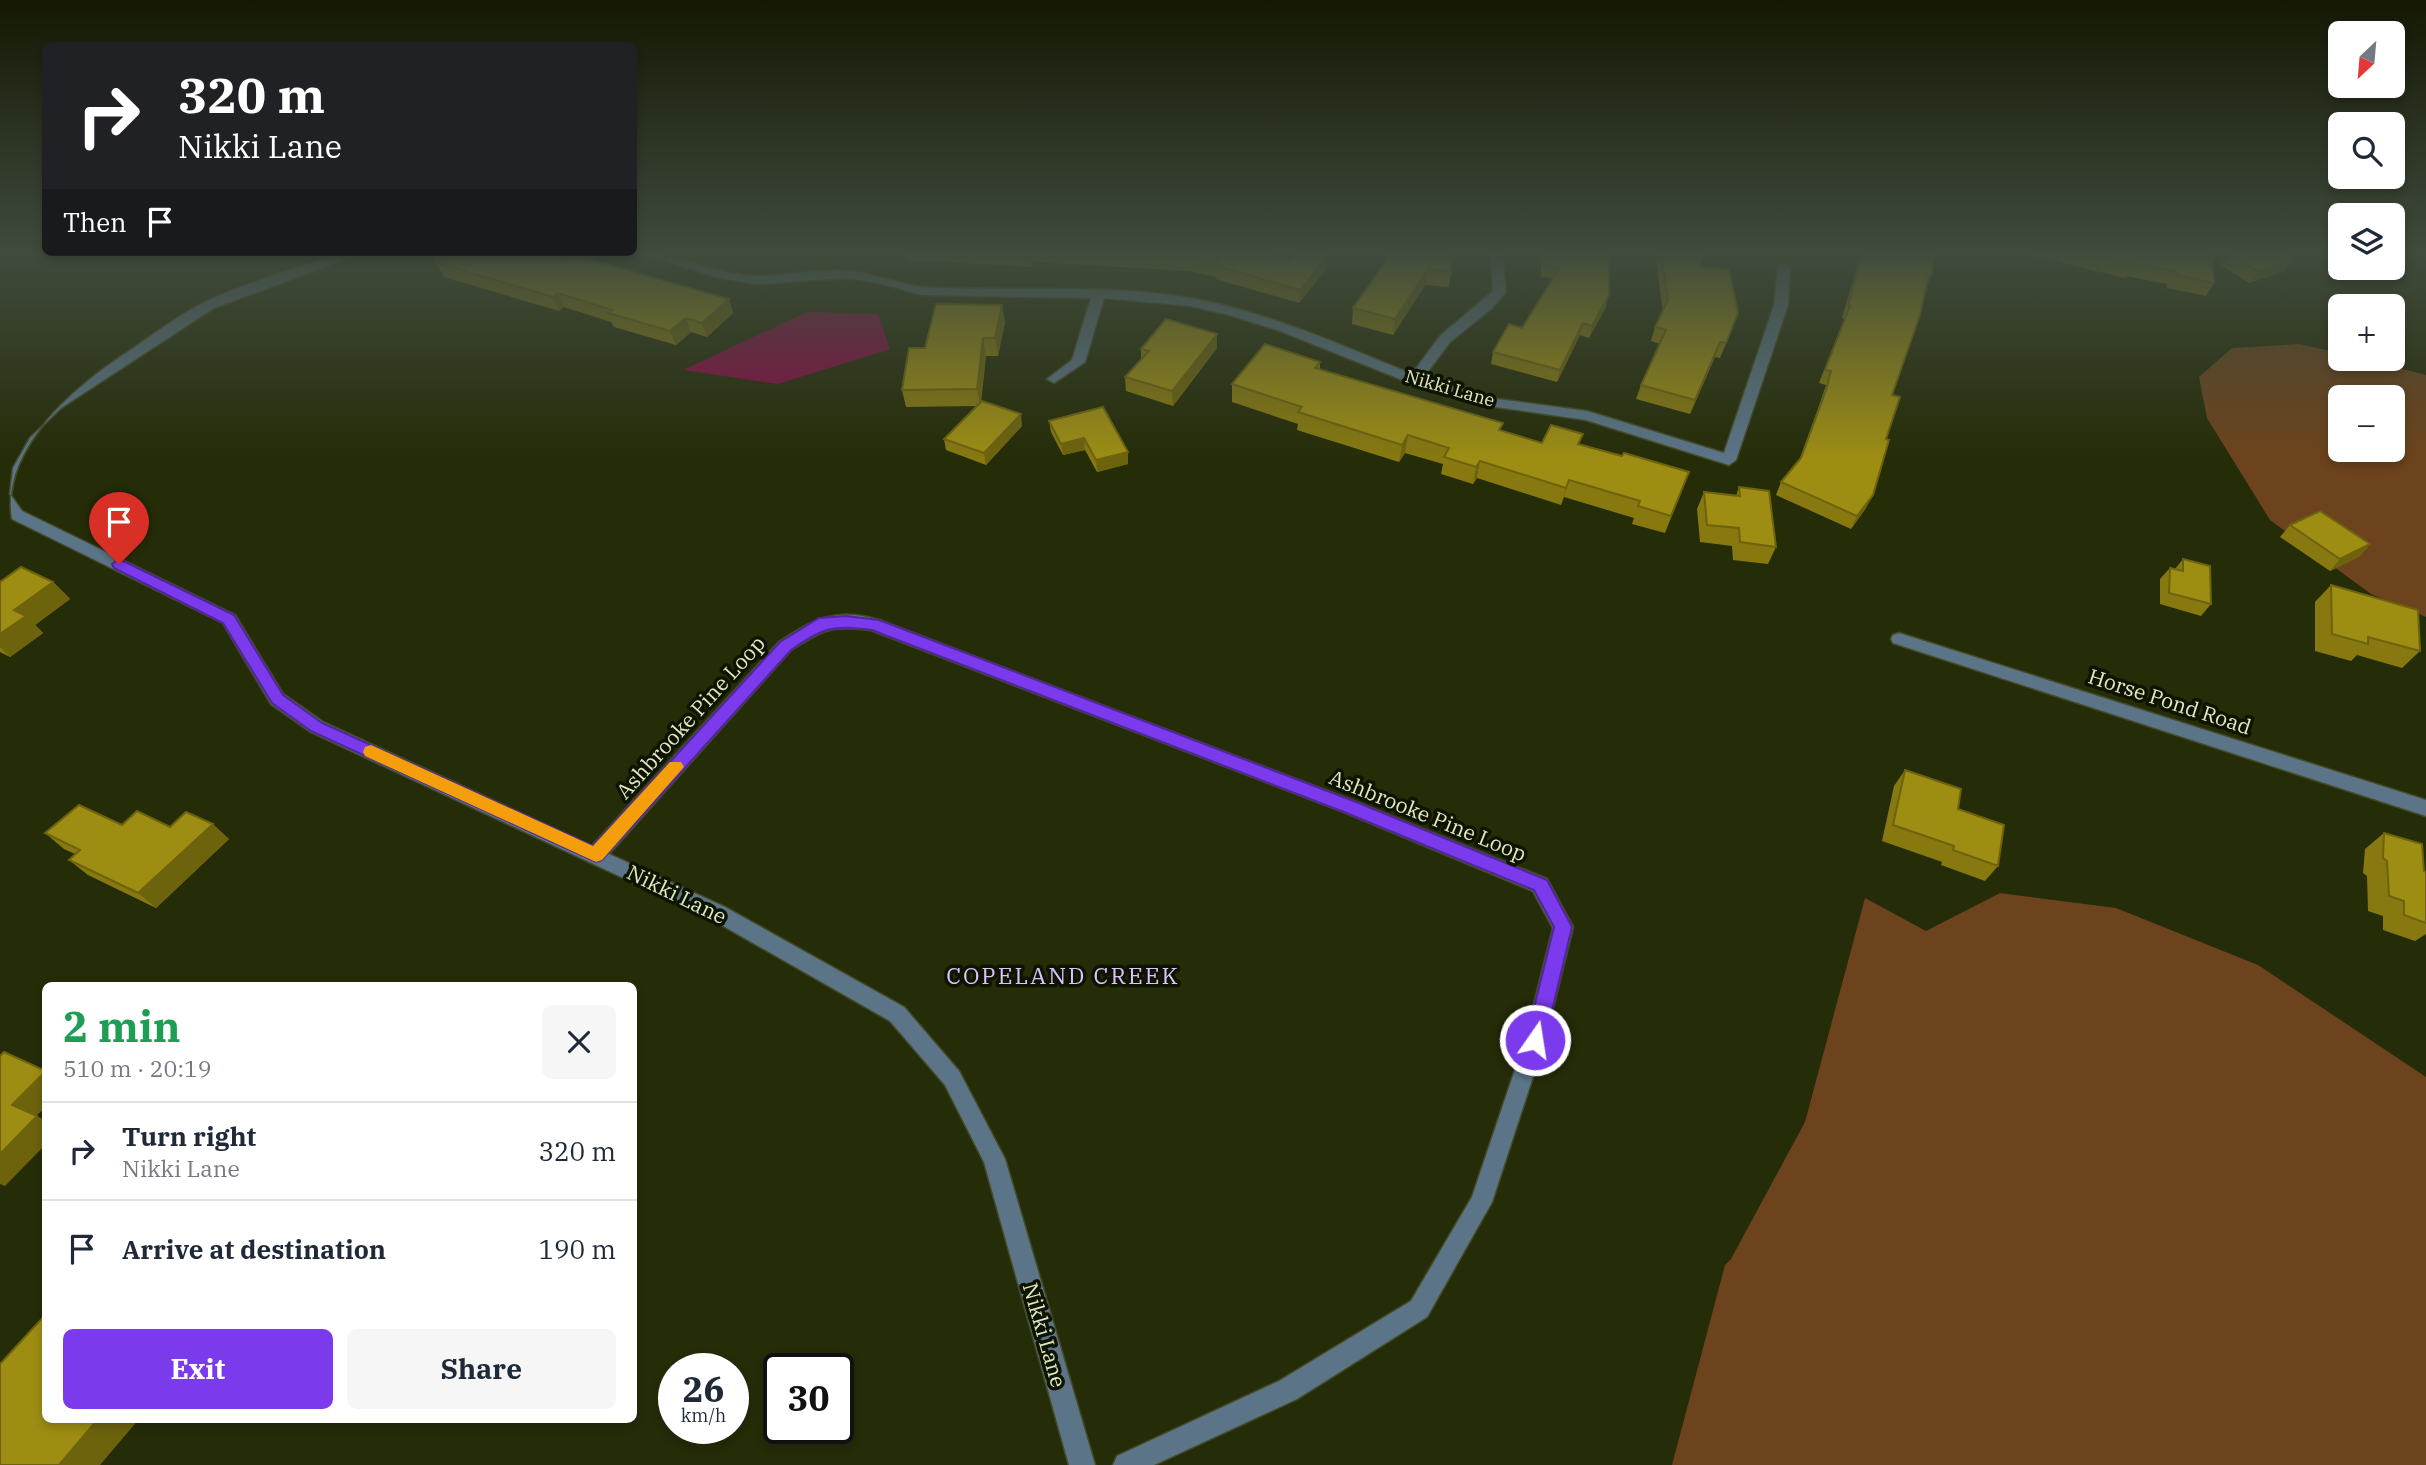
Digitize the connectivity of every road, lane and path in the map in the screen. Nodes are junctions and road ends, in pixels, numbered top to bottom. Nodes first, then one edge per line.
1 (184, 321) edge
2 (1090, 321) edge
3 (1263, 321) edge
4 (1464, 321) edge
5 (1776, 321) edge
6 (1054, 379) dead end
7 (1415, 380) junction
8 (1899, 639) dead end
9 (2426, 807) edge
10 (596, 855) junction
11 (1082, 1465) edge
12 (1126, 1465) edge

1 - 10 street, Nikki Lane
2 - 6 street
3 - 7 street, Nikki Lane
4 - 7 street
5 - 7 street, Nikki Lane
8 - 9 street, Horse Pond Road
10 - 11 street, Nikki Lane
10 - 12 street, Ashbrooke Pine Loop

